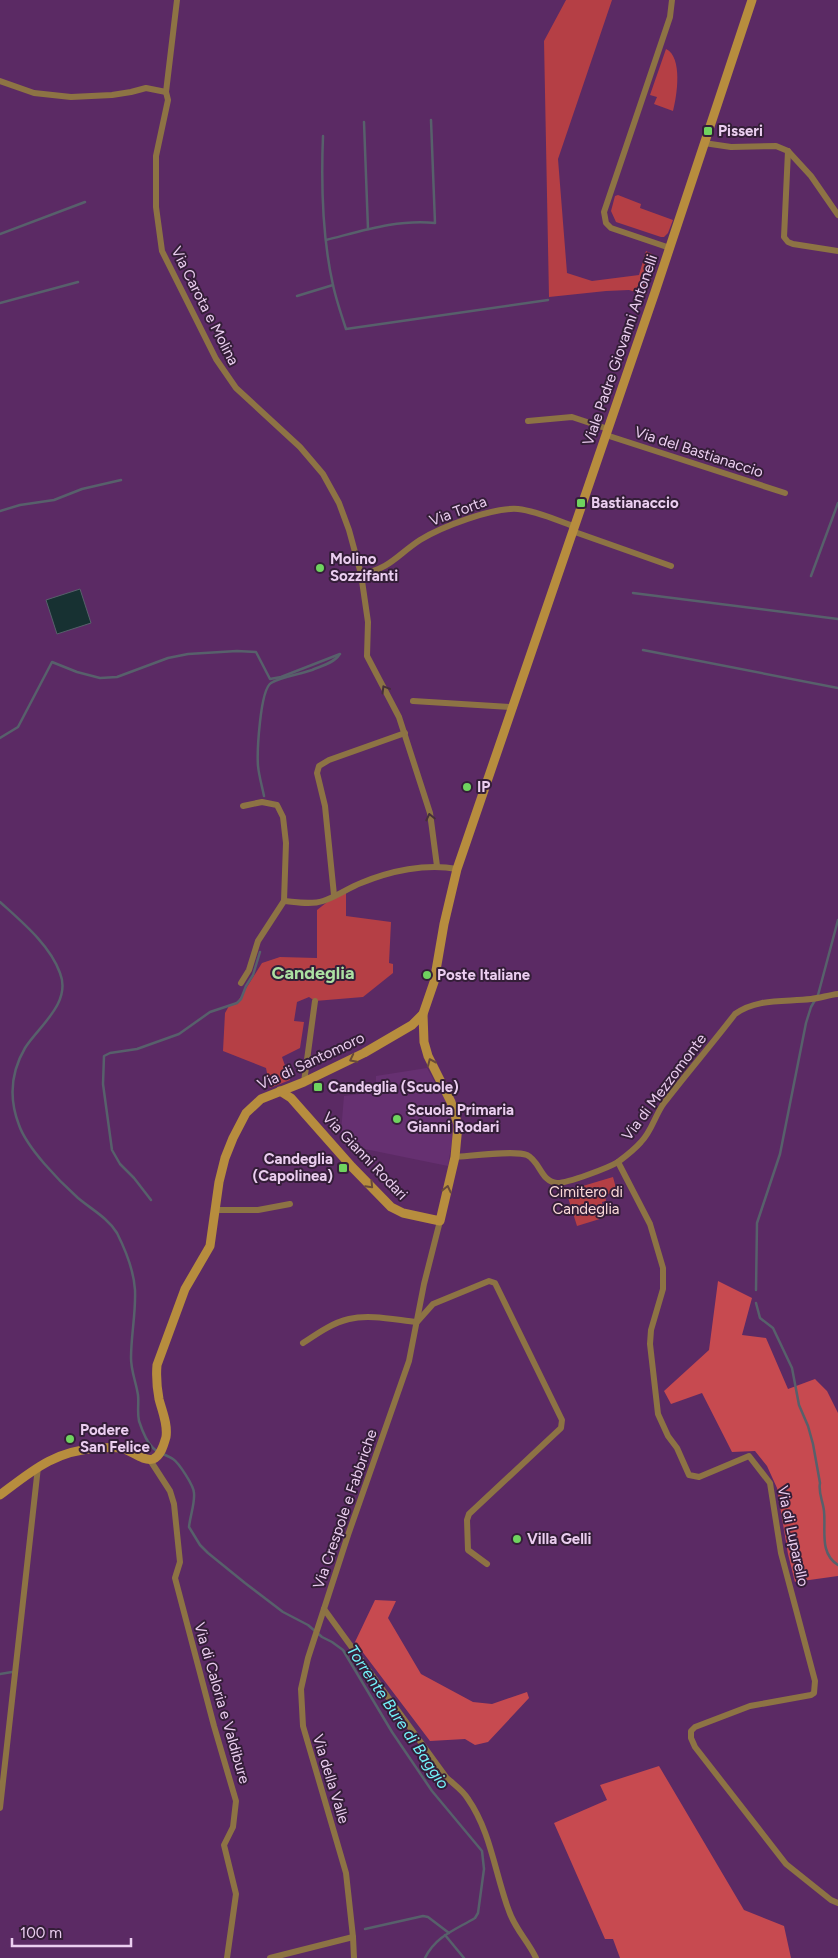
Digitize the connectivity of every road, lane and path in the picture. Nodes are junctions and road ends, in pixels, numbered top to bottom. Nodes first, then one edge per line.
1 (177, 0) edge
2 (672, 0) edge
3 (752, 0) edge
4 (0, 80) edge
5 (166, 92) junction
6 (704, 143) junction
7 (788, 151) junction
8 (838, 215) edge
9 (670, 248) junction
10 (838, 251) edge
11 (528, 421) dead end
12 (607, 432) junction
13 (785, 493) dead end
14 (573, 528) junction
15 (671, 566) dead end
16 (361, 574) junction
17 (413, 701) dead end
18 (512, 707) junction
19 (404, 734) junction
20 (243, 806) dead end
21 (437, 866) junction
22 (457, 869) junction
23 (334, 895) junction
24 (284, 901) junction
25 (241, 982) dead end
26 (838, 994) edge
27 (315, 1001) dead end
28 (423, 1014) junction
29 (300, 1084) junction
30 (280, 1091) junction
31 (291, 1098) junction
32 (455, 1157) junction
33 (618, 1162) junction
34 (290, 1204) dead end
35 (216, 1210) junction
36 (440, 1221) junction
37 (417, 1322) junction
38 (303, 1343) dead end
39 (150, 1460) junction
40 (38, 1467) junction
41 (0, 1495) edge
42 (488, 1564) dead end
43 (324, 1609) junction
44 (0, 1808) edge
45 (838, 1903) edge
46 (353, 1937) junction
47 (227, 1958) edge
48 (270, 1958) edge
49 (354, 1958) edge
50 (536, 1958) edge

1 - 5 street, Via Carota e Molina
2 - 9 street
3 - 6 main road, Viale Padre Giovanni Antonelli
4 - 5 street
5 - 16 street, Via Carota e Molina
6 - 7 street
6 - 9 main road, Viale Padre Giovanni Antonelli
7 - 8 street
7 - 10 street
9 - 12 main road, Viale Padre Giovanni Antonelli
11 - 12 street, Via del Bastianaccio
12 - 13 street, Via del Bastianaccio
12 - 14 main road, Viale Padre Giovanni Antonelli
14 - 15 street, Via Torta
14 - 16 street, Via Torta
14 - 18 main road, Viale Padre Giovanni Antonelli
19 -> 16 street, Via Carota e Molina
17 - 18 street
18 - 22 main road, Viale Padre Giovanni Antonelli
21 -> 19 street, Via Carota e Molina
19 - 23 street
20 - 24 street
21 - 22 street
21 - 23 street
22 - 28 main road, Viale Padre Giovanni Antonelli
23 - 24 street
24 - 25 street
26 - 33 street, Via di Mezzomonte
27 - 29 street
28 -> 29 main road, Via di Santomoro
32 -> 28 main road
29 - 30 main road, Via di Santomoro
29 - 31 main road
30 - 31 main road, Via Gianni Rodari
30 - 35 main road, Via di Santomoro
31 -> 36 main road, Via Gianni Rodari
32 - 33 street, Via di Mezzomonte
36 -> 32 main road
33 - 45 street, Via di Luparello
34 - 35 street
35 - 39 main road, Via di Santomoro
36 - 37 street, Via Crespole e Fabbriche
37 - 38 street
37 - 42 street
37 - 43 street, Via Crespole e Fabbriche
39 - 40 main road
39 - 47 street, Via di Caloria e Valdibure
40 - 41 main road
40 - 44 street
43 - 46 street, Via della Valle
43 - 50 street, Via Crespole e Fabbriche
46 - 48 street
46 - 49 street, Via della Valle

